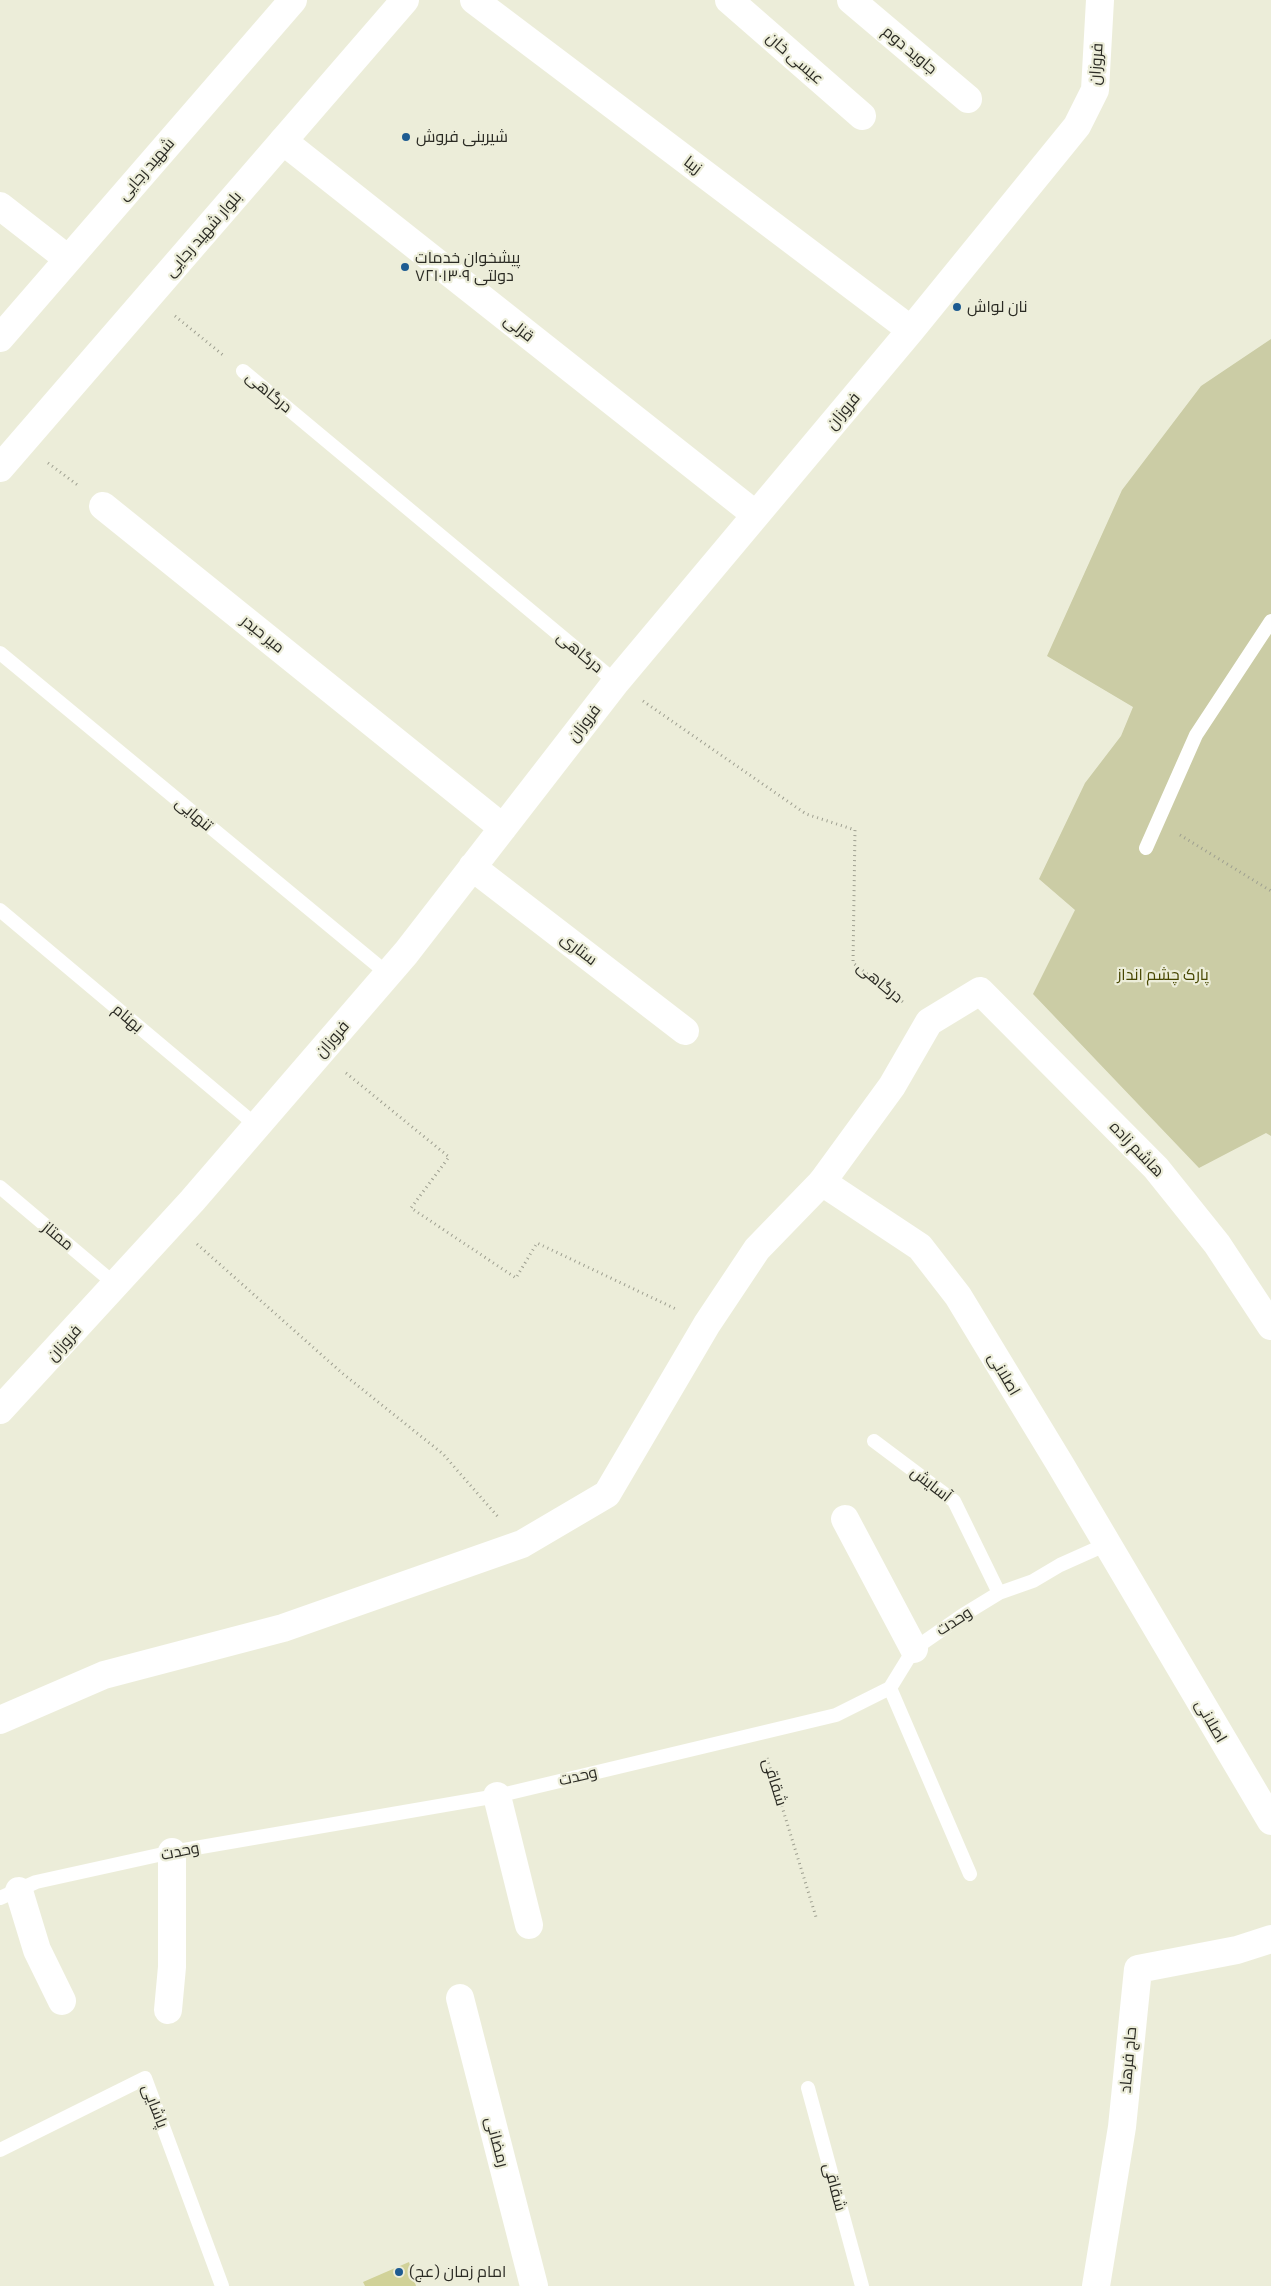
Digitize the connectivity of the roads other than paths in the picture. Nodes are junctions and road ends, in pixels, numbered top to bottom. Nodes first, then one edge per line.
1 (405, 0) edge
2 (474, 0) edge
3 (729, 0) edge
4 (851, 0) edge
5 (1100, 0) edge
6 (290, 1) edge
7 (968, 99) dead end
8 (862, 116) dead end
9 (283, 141) junction
10 (0, 206) edge
11 (68, 259) junction
12 (910, 330) junction
13 (0, 338) edge
14 (243, 371) road end
15 (0, 468) edge
16 (103, 506) road end
17 (756, 515) junction
18 (1271, 621) edge
19 (0, 653) edge
20 (616, 682) junction
21 (503, 828) junction
22 (1146, 848) dead end
23 (472, 867) junction
24 (0, 910) edge
25 (388, 974) junction
26 (685, 1031) dead end
27 (257, 1126) junction
28 (822, 1182) junction
29 (0, 1187) edge
30 (116, 1285) junction
31 (1271, 1326) edge
32 (0, 1410) edge
33 (874, 1441) dead end
34 (845, 1519) dead end
35 (1107, 1544) junction
36 (999, 1593) junction
37 (914, 1650) junction
38 (890, 1688) junction
39 (0, 1720) edge
40 (497, 1796) junction
41 (1271, 1821) edge
42 (172, 1852) junction
43 (970, 1874) dead end
44 (9, 1895) edge
45 (529, 1925) dead end
46 (1271, 1939) edge
47 (460, 1998) dead end
48 (62, 2001) dead end
49 (168, 2010) dead end
50 (808, 2088) dead end
51 (0, 2150) edge
52 (222, 2286) edge
53 (534, 2286) edge
54 (862, 2286) edge
55 (1096, 2286) edge

1 - 9 main road, بلوار شهید رجایی
2 - 12 main road, زیبا
3 - 8 main road, عیسی خان
4 - 7 main road, جاوید دوم
5 - 12 main road, فروزان
6 - 11 main road, شهید رجایی
9 - 15 main road, بلوار شهید رجایی
9 - 17 main road, قزلی
10 - 11 main road
11 - 13 main road, شهید رجایی
12 - 17 main road, فروزان
14 - 20 lane, درگاهی
16 - 21 main road, میر حیدر
17 - 20 main road, فروزان
18 - 22 lane
19 - 25 lane, تنهایی
20 - 21 main road, فروزان
21 - 23 main road, فروزان
23 - 25 main road, فروزان
23 - 26 main road, ستاری
24 - 27 lane, بهنام
25 - 27 main road, فروزان
27 - 30 main road, فروزان
28 - 31 main road, هاشم زاده
28 - 35 main road, اصلانی
28 - 39 main road
29 - 30 lane, ممتاز
30 - 32 main road, فروزان
33 - 36 lane, آسایش
34 - 37 main road
35 - 36 lane, وحدت
35 - 41 main road, اصلانی
36 - 37 lane, وحدت
37 - 38 lane, وحدت
38 - 40 lane, وحدت
38 - 43 lane
40 - 42 lane, وحدت
40 - 45 main road
42 - 44 lane, وحدت
42 - 49 main road
44 - 48 main road
46 - 55 main road, حاج فرهاد
47 - 53 main road, رمضانی
50 - 54 lane, شقاقی
51 - 52 lane, پاشایی

